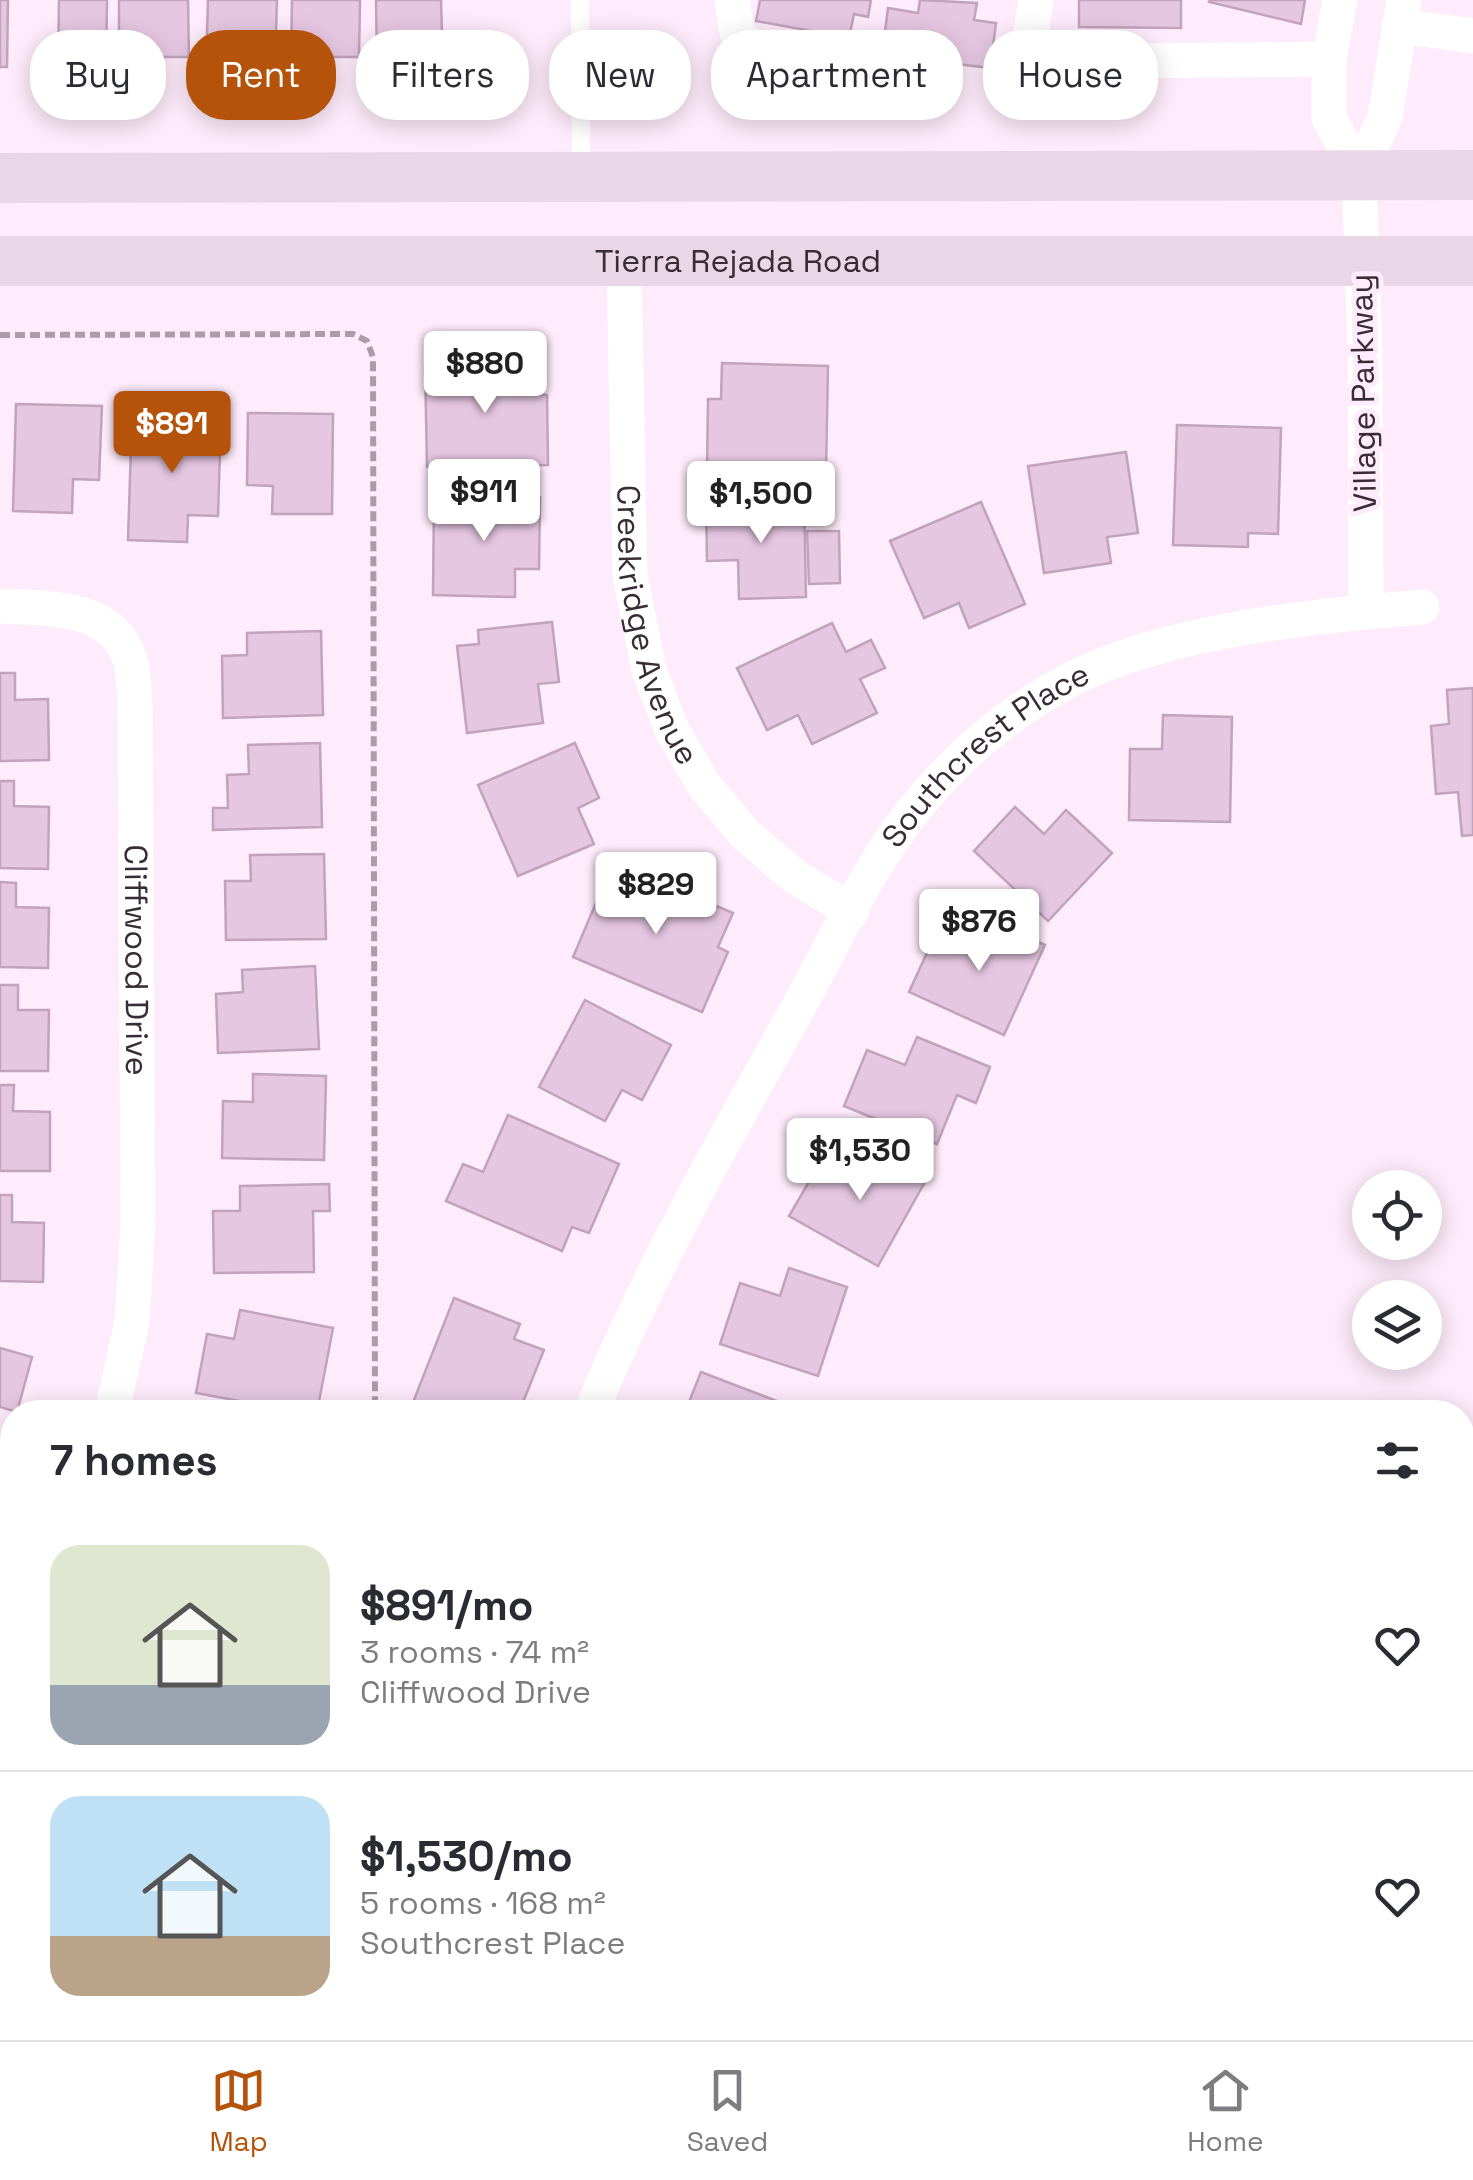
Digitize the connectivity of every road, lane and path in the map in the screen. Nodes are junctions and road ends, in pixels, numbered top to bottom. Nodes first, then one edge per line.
1 (580, 0) edge
2 (732, 0) edge
3 (1036, 0) edge
4 (1340, 0) edge
5 (1402, 13) edge
6 (737, 30) edge
7 (1473, 36) edge
8 (1330, 59) junction
9 (1359, 174) junction
10 (1473, 175) edge
11 (580, 177) junction
12 (0, 178) edge
13 (1360, 260) junction
14 (1473, 260) edge
15 (0, 261) edge
16 (624, 261) junction
17 (0, 335) edge
18 (0, 606) edge
19 (1422, 607) dead end
20 (1366, 612) junction
21 (852, 911) junction
22 (115, 1400) edge
23 (375, 1400) edge
24 (597, 1400) edge

1 - 11 lane
2 - 6 street
3 - 8 street
4 - 8 street, Village Parkway
5 - 7 street
5 - 9 street, Village Parkway
8 - 9 street, Village Parkway
9 - 10 main road
9 - 11 main road
9 - 13 street, Village Parkway
11 - 12 main road
13 - 14 main road, Tierra Rejada Road
13 - 16 main road, Tierra Rejada Road
13 - 20 street, Village Parkway
15 - 16 main road, Tierra Rejada Road
16 - 21 street, Creekridge Avenue
17 - 23 path
18 - 22 street, Cliffwood Drive
19 - 20 street, Southcrest Place
20 - 21 street, Southcrest Place
21 - 24 street, Southcrest Place

